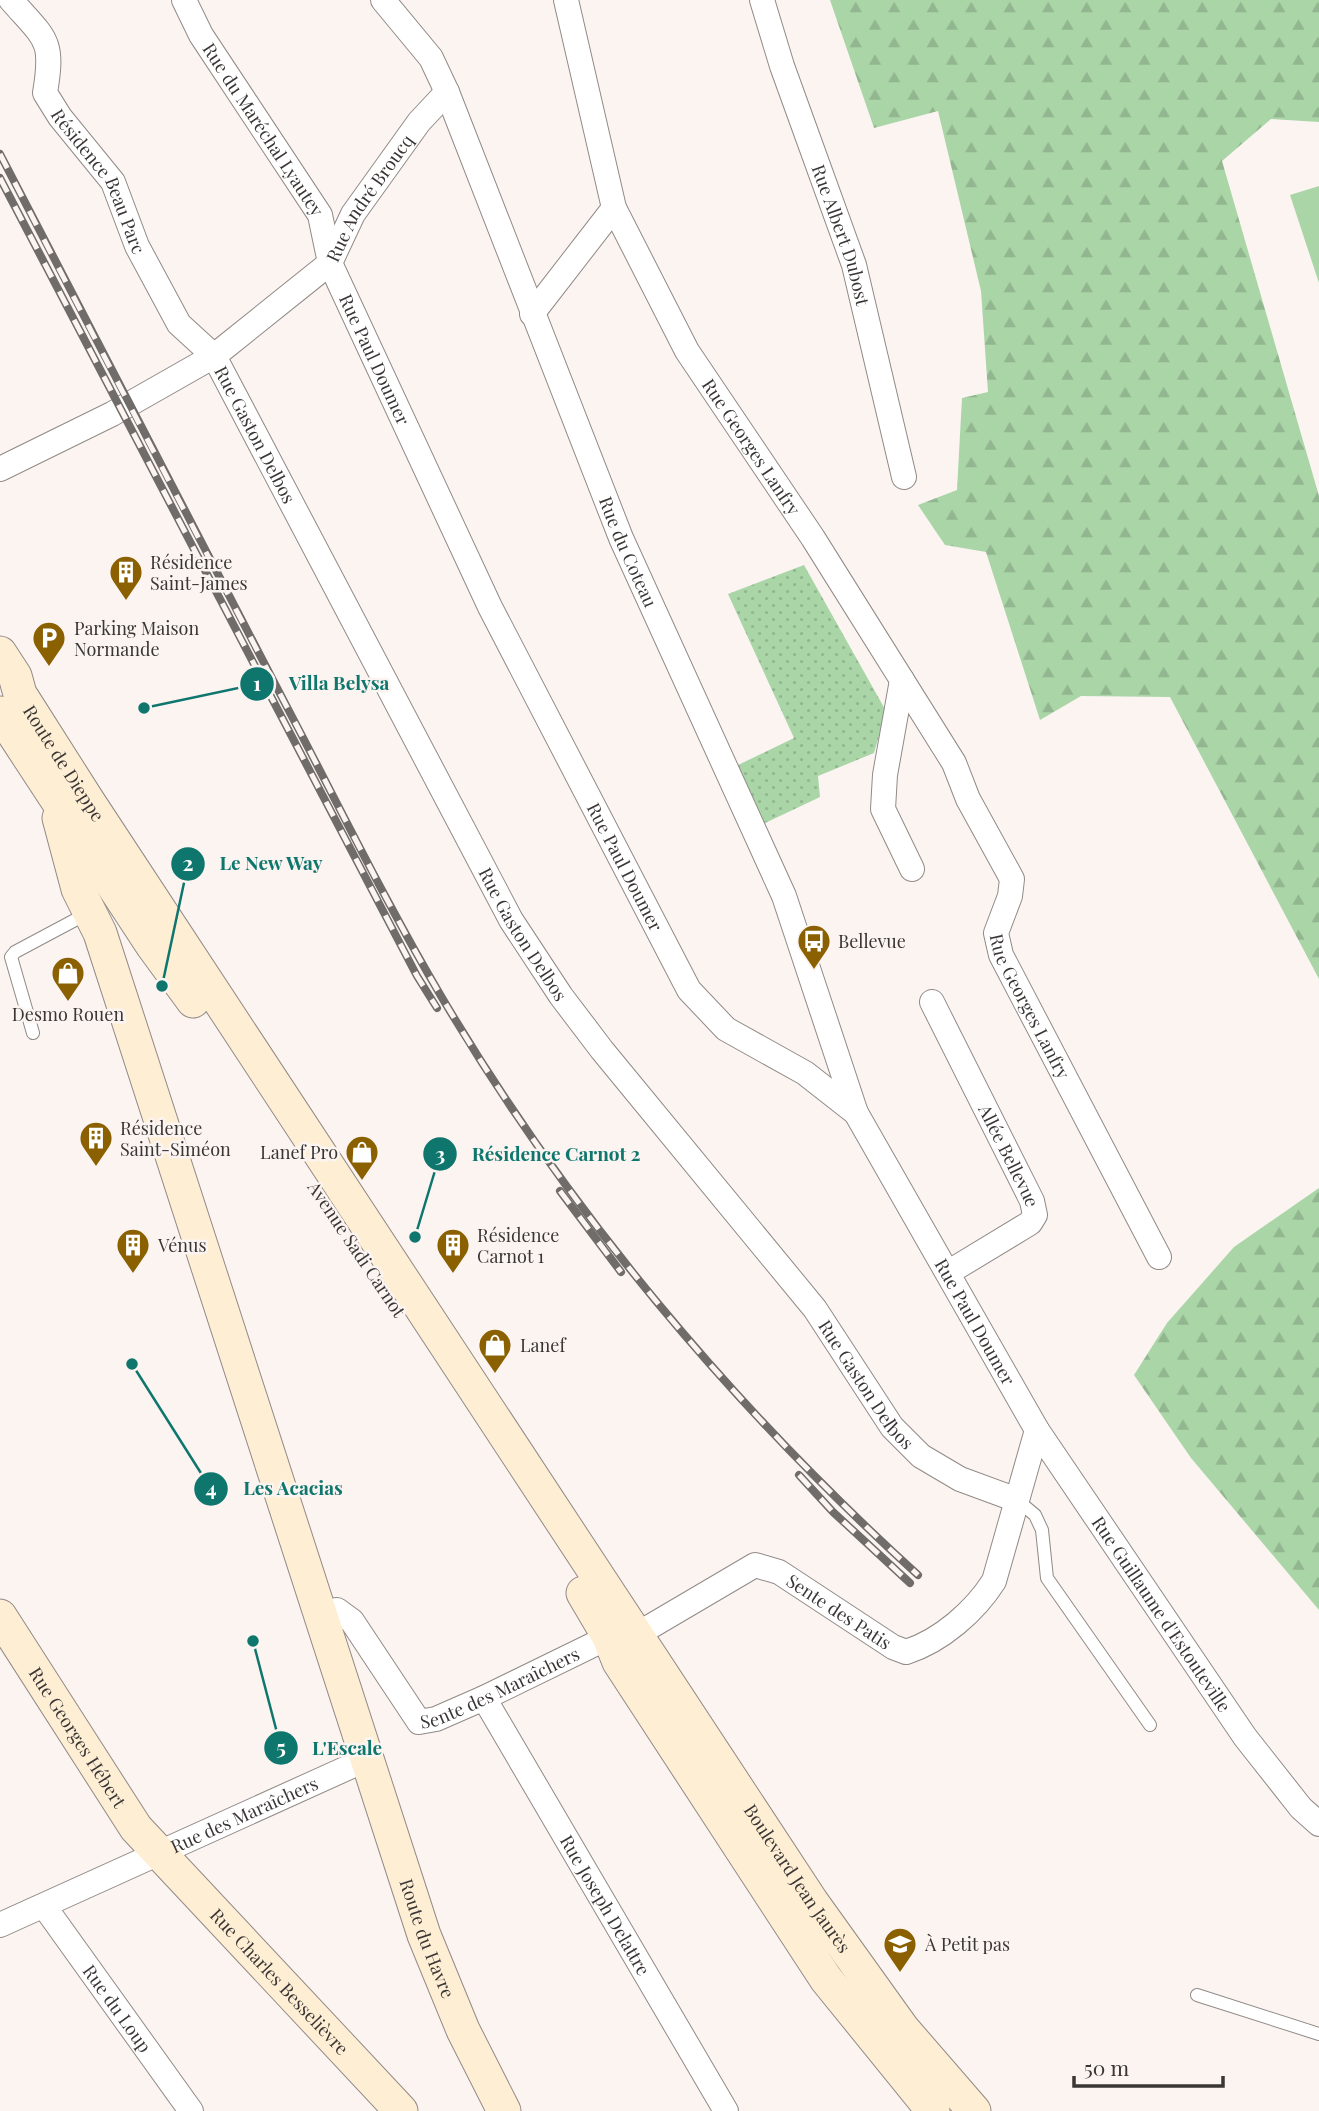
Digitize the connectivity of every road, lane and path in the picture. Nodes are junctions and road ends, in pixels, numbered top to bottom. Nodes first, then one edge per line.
1 (11, 0) edge
2 (184, 0) edge
3 (383, 0) edge
4 (566, 0) edge
5 (762, 0) edge
6 (447, 92) junction
7 (614, 208) junction
8 (330, 263) junction
9 (532, 314) junction
10 (214, 356) junction
11 (0, 469) edge
12 (904, 477) dead end
13 (0, 653) edge
14 (902, 680) junction
15 (7, 697) edge
16 (53, 796) junction
17 (107, 853) junction
18 (912, 869) dead end
19 (105, 917) junction
20 (932, 1002) dead end
21 (33, 1033) dead end
22 (836, 1054) junction
23 (805, 1073) junction
24 (856, 1112) junction
25 (1159, 1257) dead end
26 (949, 1272) junction
27 (1018, 1395) joint
28 (1037, 1430) junction
29 (1017, 1500) junction
30 (320, 1614) junction
31 (0, 1616) edge
32 (627, 1645) junction
33 (484, 1698) junction
34 (1150, 1725) dead end
35 (367, 1759) junction
36 (715, 1780) dead end
37 (1319, 1824) edge
38 (159, 1854) junction
39 (44, 1906) junction
40 (0, 1925) edge
41 (1197, 1995) dead end
42 (1319, 2034) edge
43 (893, 2039) dead end
44 (929, 2096) edge
45 (191, 2111) edge
46 (401, 2111) edge
47 (503, 2111) edge
48 (726, 2111) edge
49 (974, 2111) edge

1 - 10 street, Résidence Beau Parc
2 - 8 street, Rue du Maréchal Lyautey
3 - 6 street, Rue du Coteau
4 - 7 street
5 - 12 street, Rue Albert Dubost
6 - 8 street, Rue André Broucq
6 - 9 street, Rue du Coteau
7 - 9 street
7 - 14 street, Rue Georges Lanfry
8 - 10 street, Rue André Broucq
8 - 23 street, Rue Paul Doumer
9 - 22 street, Rue du Coteau
10 - 11 street, Rue André Broucq
10 - 29 street, Rue Gaston Delbos
13 - 15 main road, Route de Dieppe
14 - 18 street
14 - 25 street, Rue Georges Lanfry
15 - 16 main road, Route de Dieppe
15 - 17 main road, Route de Dieppe
16 - 17 main road, Avenue Sadi Carnot
16 - 19 main road
17 - 19 main road
17 - 32 main road, Avenue Sadi Carnot
19 - 21 lane
19 - 30 main road, Route du Havre
19 - 32 main road, Avenue Sadi Carnot
20 - 26 street, Allée Bellevue
22 - 23 street
22 - 24 street, Rue du Coteau
23 - 24 street, Rue Paul Doumer
24 - 26 street, Rue Paul Doumer
26 - 27 street, Rue Paul Doumer
27 - 28 street, Rue Guillaume d'Estouteville
28 - 29 street, Sente des Patis
28 - 37 street, Rue Guillaume d'Estouteville
29 - 32 street, Sente des Patis
29 - 34 lane
30 - 33 street, Sente des Maraîchers
30 - 35 main road, Route du Havre
31 - 38 main road, Rue Georges Hébert
32 - 33 street, Sente des Maraîchers
32 - 36 lane
32 - 44 main road, Boulevard Jean Jaurès
32 - 49 main road, Boulevard Jean Jaurès
33 - 48 street, Rue Joseph Delattre
35 - 38 street, Rue des Maraîchers
35 - 47 main road, Route du Havre
38 - 39 street, Rue des Maraîchers
38 - 46 main road, Rue Charles Besselièvre
39 - 40 street, Rue des Maraîchers
39 - 45 street, Rue du Loup
41 - 42 lane
43 - 44 lane

